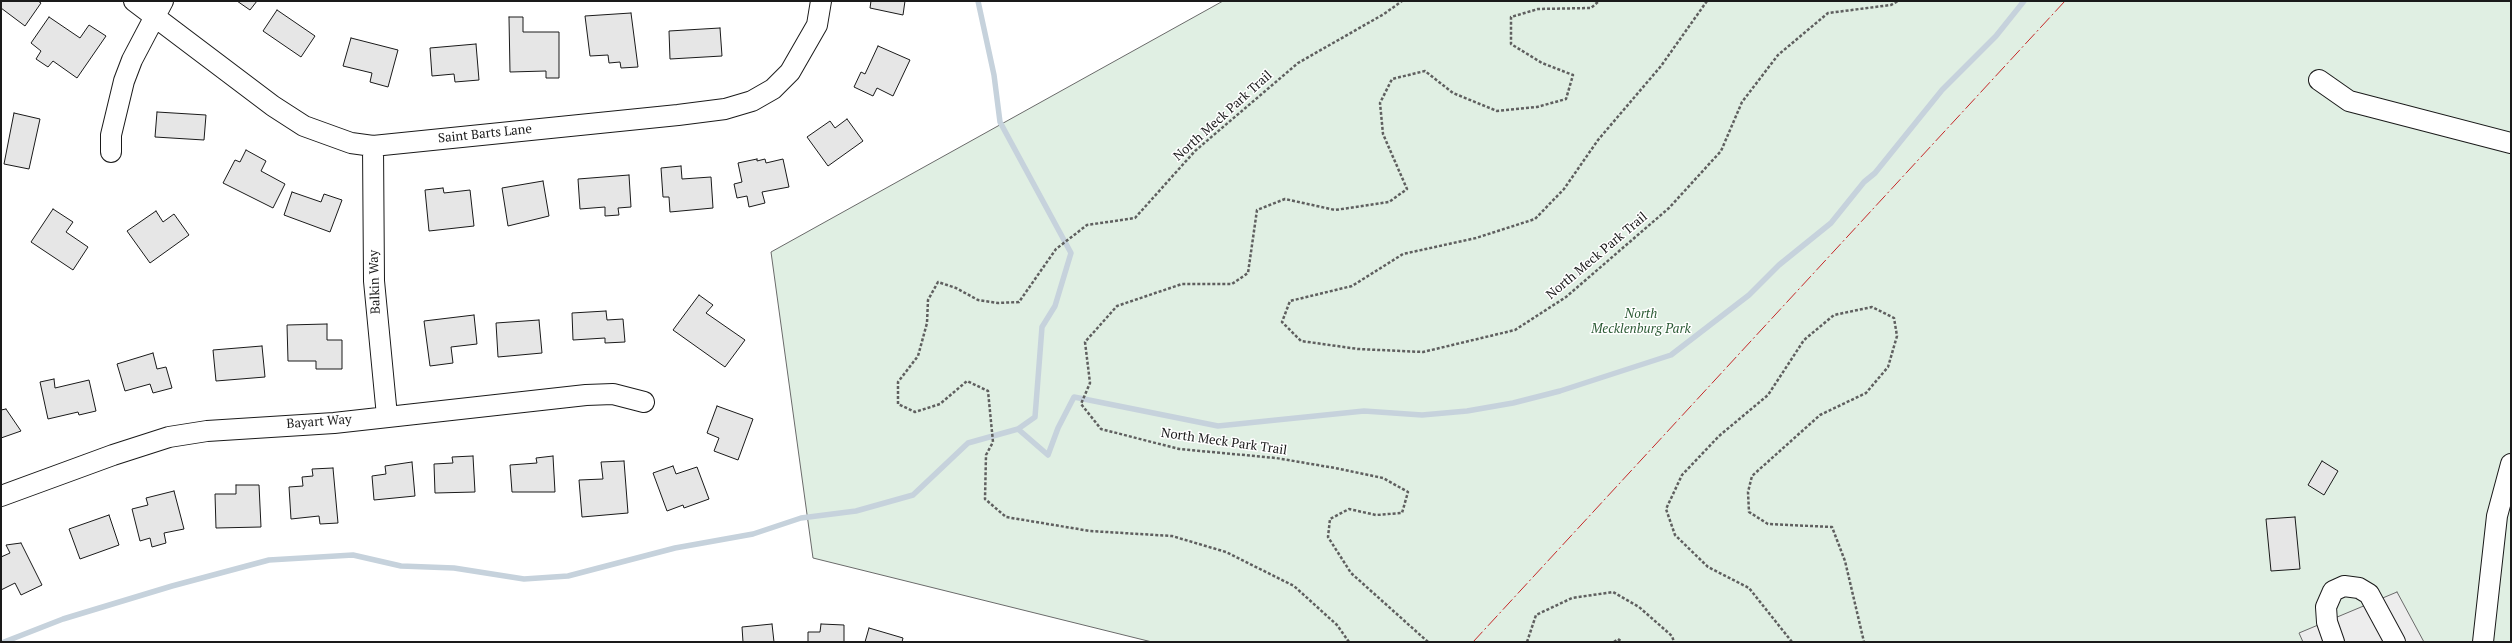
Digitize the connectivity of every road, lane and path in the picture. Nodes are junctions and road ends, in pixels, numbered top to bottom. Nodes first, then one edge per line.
1 (134, 1) edge
2 (821, 1) edge
3 (1402, 1) edge
4 (1599, 1) edge
5 (1707, 1) edge
6 (1898, 1) edge
7 (159, 9) edge
8 (2319, 80) dead end
9 (2511, 143) edge
10 (373, 146) junction
11 (111, 152) dead end
12 (644, 402) dead end
13 (387, 416) junction
14 (2511, 464) edge
15 (1, 496) edge
16 (1349, 642) edge
17 (1428, 642) edge
18 (1527, 642) edge
19 (1614, 642) edge
20 (1622, 642) edge
21 (1674, 642) edge
22 (1792, 642) edge
23 (1864, 642) edge
24 (2334, 642) edge
25 (2395, 642) edge
26 (2483, 642) edge

1 - 7 street, Saint Barts Lane
2 - 10 street, Saint Barts Lane
3 - 16 path, North Meck Park Trail
4 - 17 path, North Meck Park Trail
5 - 6 path, North Meck Park Trail
7 - 10 street, Saint Barts Lane
7 - 11 street
8 - 9 street
10 - 13 street, Balkin Way
12 - 13 street, Bayart Way
13 - 15 street, Bayart Way
14 - 26 street
18 - 21 path
19 - 20 path
22 - 23 path
24 - 25 street

